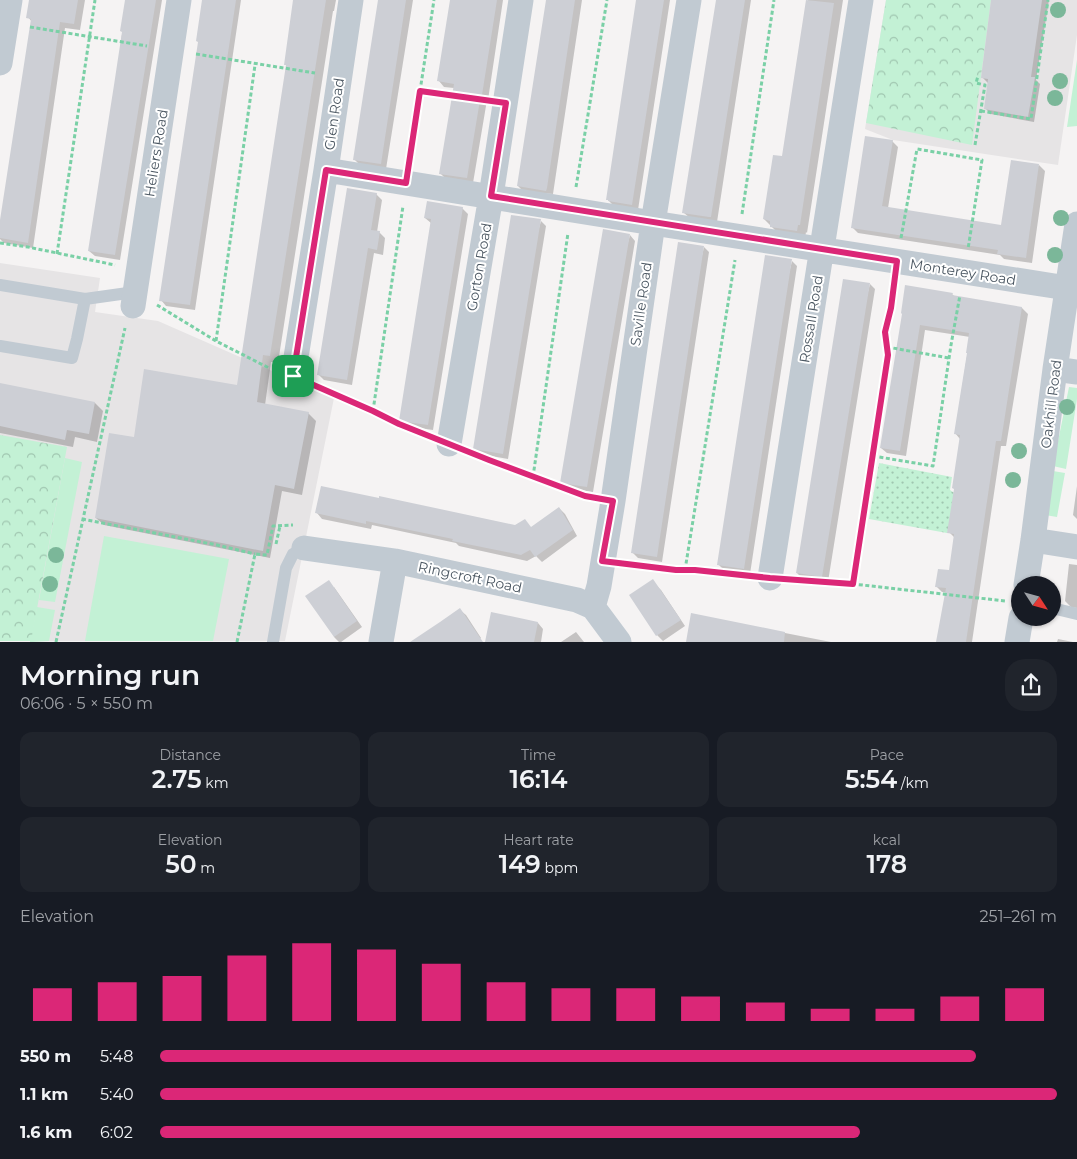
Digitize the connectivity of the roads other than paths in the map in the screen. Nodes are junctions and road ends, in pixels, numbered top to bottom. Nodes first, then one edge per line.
1 (10, 0) edge
2 (179, 0) edge
3 (351, 0) edge
4 (522, 0) edge
5 (689, 0) edge
6 (861, 0) edge
7 (0, 63) edge
8 (326, 170) junction
9 (491, 196) junction
10 (653, 223) junction
11 (1077, 224) edge
12 (822, 250) junction
13 (0, 285) edge
14 (1066, 288) junction
15 (135, 289) joint
16 (85, 299) junction
17 (0, 346) edge
18 (1066, 370) edge
19 (293, 376) road end
20 (449, 444) road end
21 (1033, 540) junction
22 (1077, 546) edge
23 (304, 548) joint
24 (395, 561) junction
25 (1025, 576) edge
26 (770, 578) road end
27 (593, 607) junction
28 (1061, 610) edge
29 (1077, 614) edge
30 (1018, 626) edge
31 (273, 642) edge
32 (381, 642) edge
33 (619, 642) edge
34 (1017, 642) edge

1 - 7 street
2 - 15 street, Heliers Road
3 - 8 street, Glen Road
4 - 9 street, Gorton Road
5 - 10 street, Saville Road
6 - 12 street, Rossall Road
8 - 9 street, Monterey Road
8 - 19 street, Glen Road
9 - 10 street, Monterey Road
9 - 20 street, Gorton Road
10 - 12 street, Monterey Road
10 - 27 street, Saville Road
11 - 14 street, Oakhill Road
12 - 14 street, Monterey Road
12 - 26 street, Rossall Road
13 - 16 lane
14 - 18 street, Oakhill Road
15 - 16 lane
16 - 17 lane
18 - 21 street, Oakhill Road
21 - 22 street
21 - 25 street, Oakhill Road
23 - 24 street, Ringcroft Road
23 - 31 lane
24 - 27 street, Ringcroft Road
24 - 32 street
27 - 33 street
28 - 29 lane
30 - 34 street, Oakhill Road

